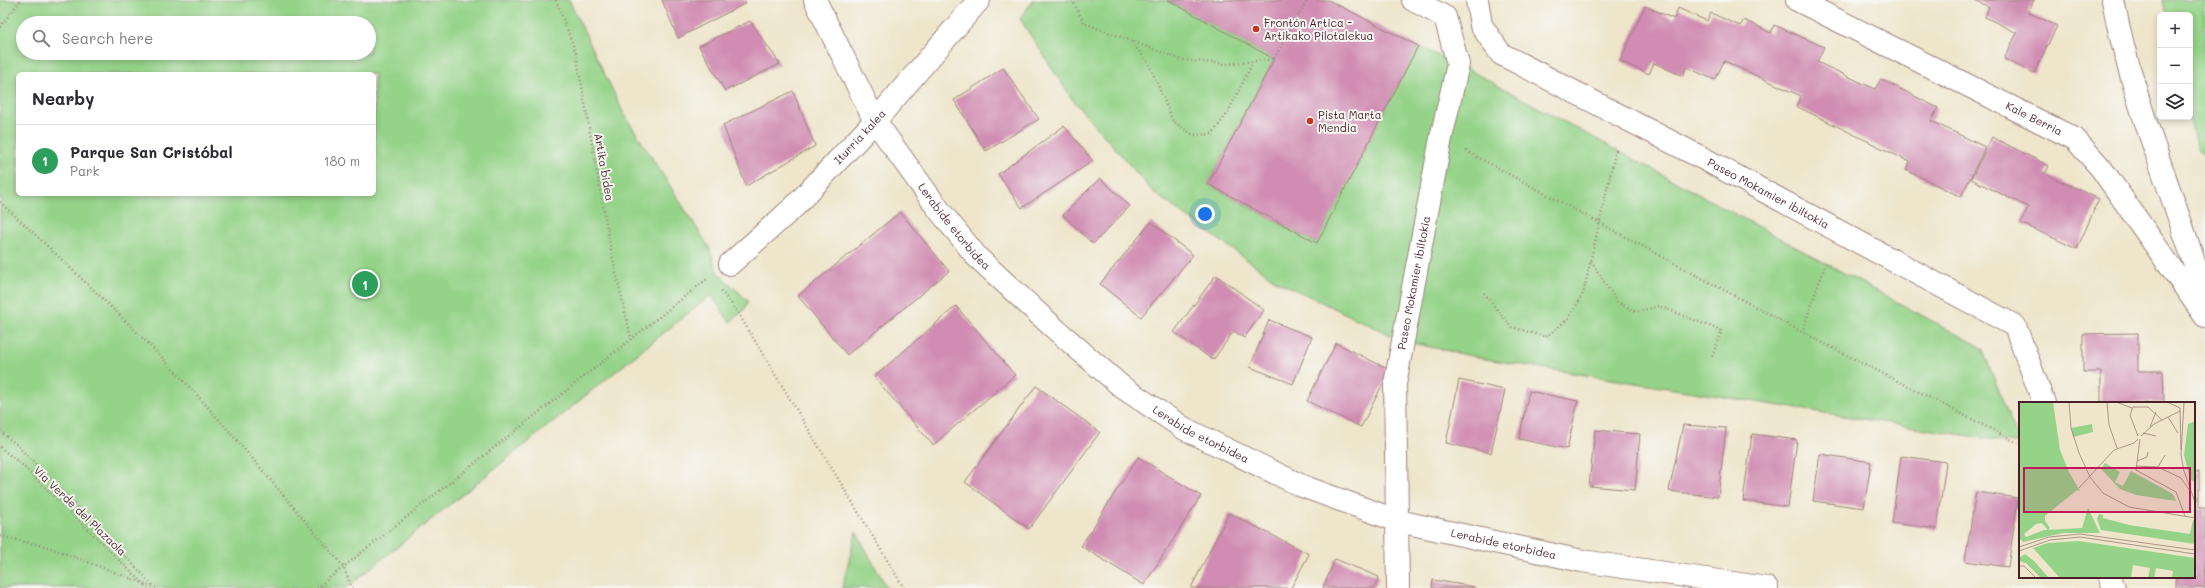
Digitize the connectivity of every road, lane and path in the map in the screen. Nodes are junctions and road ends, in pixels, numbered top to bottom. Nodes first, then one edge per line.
1 (21, 0) edge
2 (556, 0) edge
3 (815, 0) edge
4 (979, 0) edge
5 (1072, 0) edge
6 (1307, 0) edge
7 (1413, 0) edge
8 (1477, 0) edge
9 (1797, 0) edge
10 (2113, 0) edge
11 (0, 27) edge
12 (1132, 42) junction
13 (1253, 62) junction
14 (875, 121) junction
15 (1441, 138) junction
16 (1616, 150) dead end
17 (0, 202) edge
18 (1600, 224) junction
19 (1591, 261) junction
20 (1826, 263) dead end
21 (730, 264) joint
22 (710, 277) junction
23 (1484, 293) dead end
24 (2205, 297) edge
25 (2205, 316) edge
26 (1802, 332) junction
27 (631, 339) junction
28 (1712, 357) dead end
29 (2044, 402) edge
30 (0, 431) edge
31 (2019, 443) edge
32 (0, 446) edge
33 (1398, 521) junction
34 (0, 536) edge
35 (343, 566) junction
36 (2110, 578) edge
37 (139, 580) junction
38 (155, 587) edge
39 (148, 588) edge
40 (317, 588) edge
41 (352, 588) edge
42 (904, 588) edge
43 (1398, 588) edge
44 (1767, 588) edge
45 (2114, 588) edge

1 - 11 path
2 - 27 path, Artika bidea
3 - 14 street, Lerabide etorbidea
4 - 14 street, Iturria kalea
5 - 12 path
6 - 13 path
7 - 15 street, Paseo Mokamier ibiltokia
8 - 29 street, Paseo Mokamier ibiltokia
9 - 25 street, Kale Berria
10 - 24 street
12 - 13 path
12 - 13 path
14 - 21 street, Iturria kalea
14 - 33 street, Lerabide etorbidea
15 - 18 path
15 - 33 street, Paseo Mokamier ibiltokia
16 - 18 path
17 - 35 path
18 - 19 path
18 - 26 path
19 - 23 path
19 - 28 path
20 - 26 path
21 - 22 path
22 - 27 path
22 - 42 path
26 - 31 path
27 - 35 path
30 - 38 path
32 - 37 path, Vía Verde del Plazaola
33 - 43 street, Paseo Mokamier ibiltokia
33 - 44 street, Lerabide etorbidea
34 - 37 path
35 - 40 path
35 - 41 path
36 - 45 street
37 - 38 path
37 - 39 path, Vía Verde del Plazaola

